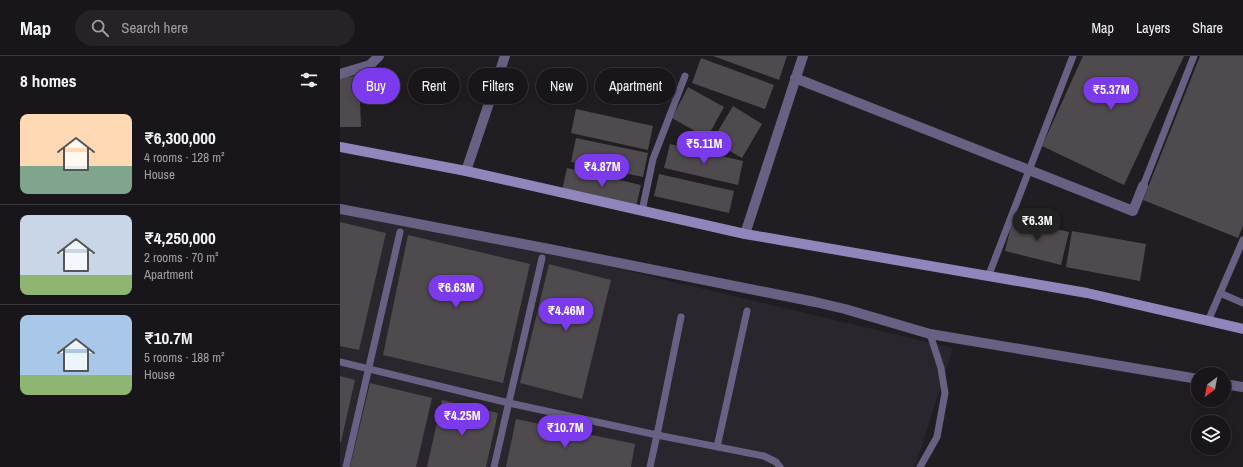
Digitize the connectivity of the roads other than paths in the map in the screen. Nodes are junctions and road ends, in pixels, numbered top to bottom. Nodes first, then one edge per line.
1 (379, 56) edge
2 (505, 56) edge
3 (803, 56) edge
4 (1073, 56) edge
5 (1194, 56) edge
6 (340, 74) edge
7 (685, 76) dead end
8 (795, 78) junction
9 (340, 147) edge
10 (1028, 170) junction
11 (466, 171) junction
12 (1143, 186) joint
13 (340, 210) edge
14 (642, 211) junction
15 (400, 232) dead end
16 (745, 234) junction
17 (1243, 240) edge
18 (542, 258) dead end
19 (988, 277) junction
20 (1220, 293) junction
21 (1243, 302) edge
22 (747, 311) dead end
23 (681, 317) dead end
24 (1208, 321) junction
25 (1243, 329) edge
26 (930, 334) junction
27 (340, 362) edge
28 (368, 369) junction
29 (1191, 379) edge
30 (1231, 385) edge
31 (1243, 387) edge
32 (509, 403) junction
33 (657, 435) junction
34 (717, 447) junction
35 (346, 467) edge
36 (494, 467) edge
37 (650, 467) edge
38 (780, 467) edge
39 (920, 467) edge

1 - 6 street
2 - 11 street
3 - 8 street
4 - 10 lane
5 - 12 lane
7 - 14 lane
8 - 10 street
8 - 16 street
9 - 11 street
10 - 12 street
10 - 19 lane
11 - 14 street
13 - 26 street
14 - 16 street
15 - 28 lane
16 - 19 street
17 - 20 lane
18 - 32 lane
19 - 24 street
20 - 21 lane
20 - 24 lane
22 - 34 lane
23 - 33 lane
24 - 25 street
26 - 29 street
26 - 39 lane
27 - 28 lane
28 - 32 lane
28 - 35 lane
30 - 31 street
32 - 33 lane
32 - 36 lane
33 - 34 lane
33 - 37 lane
34 - 38 lane

